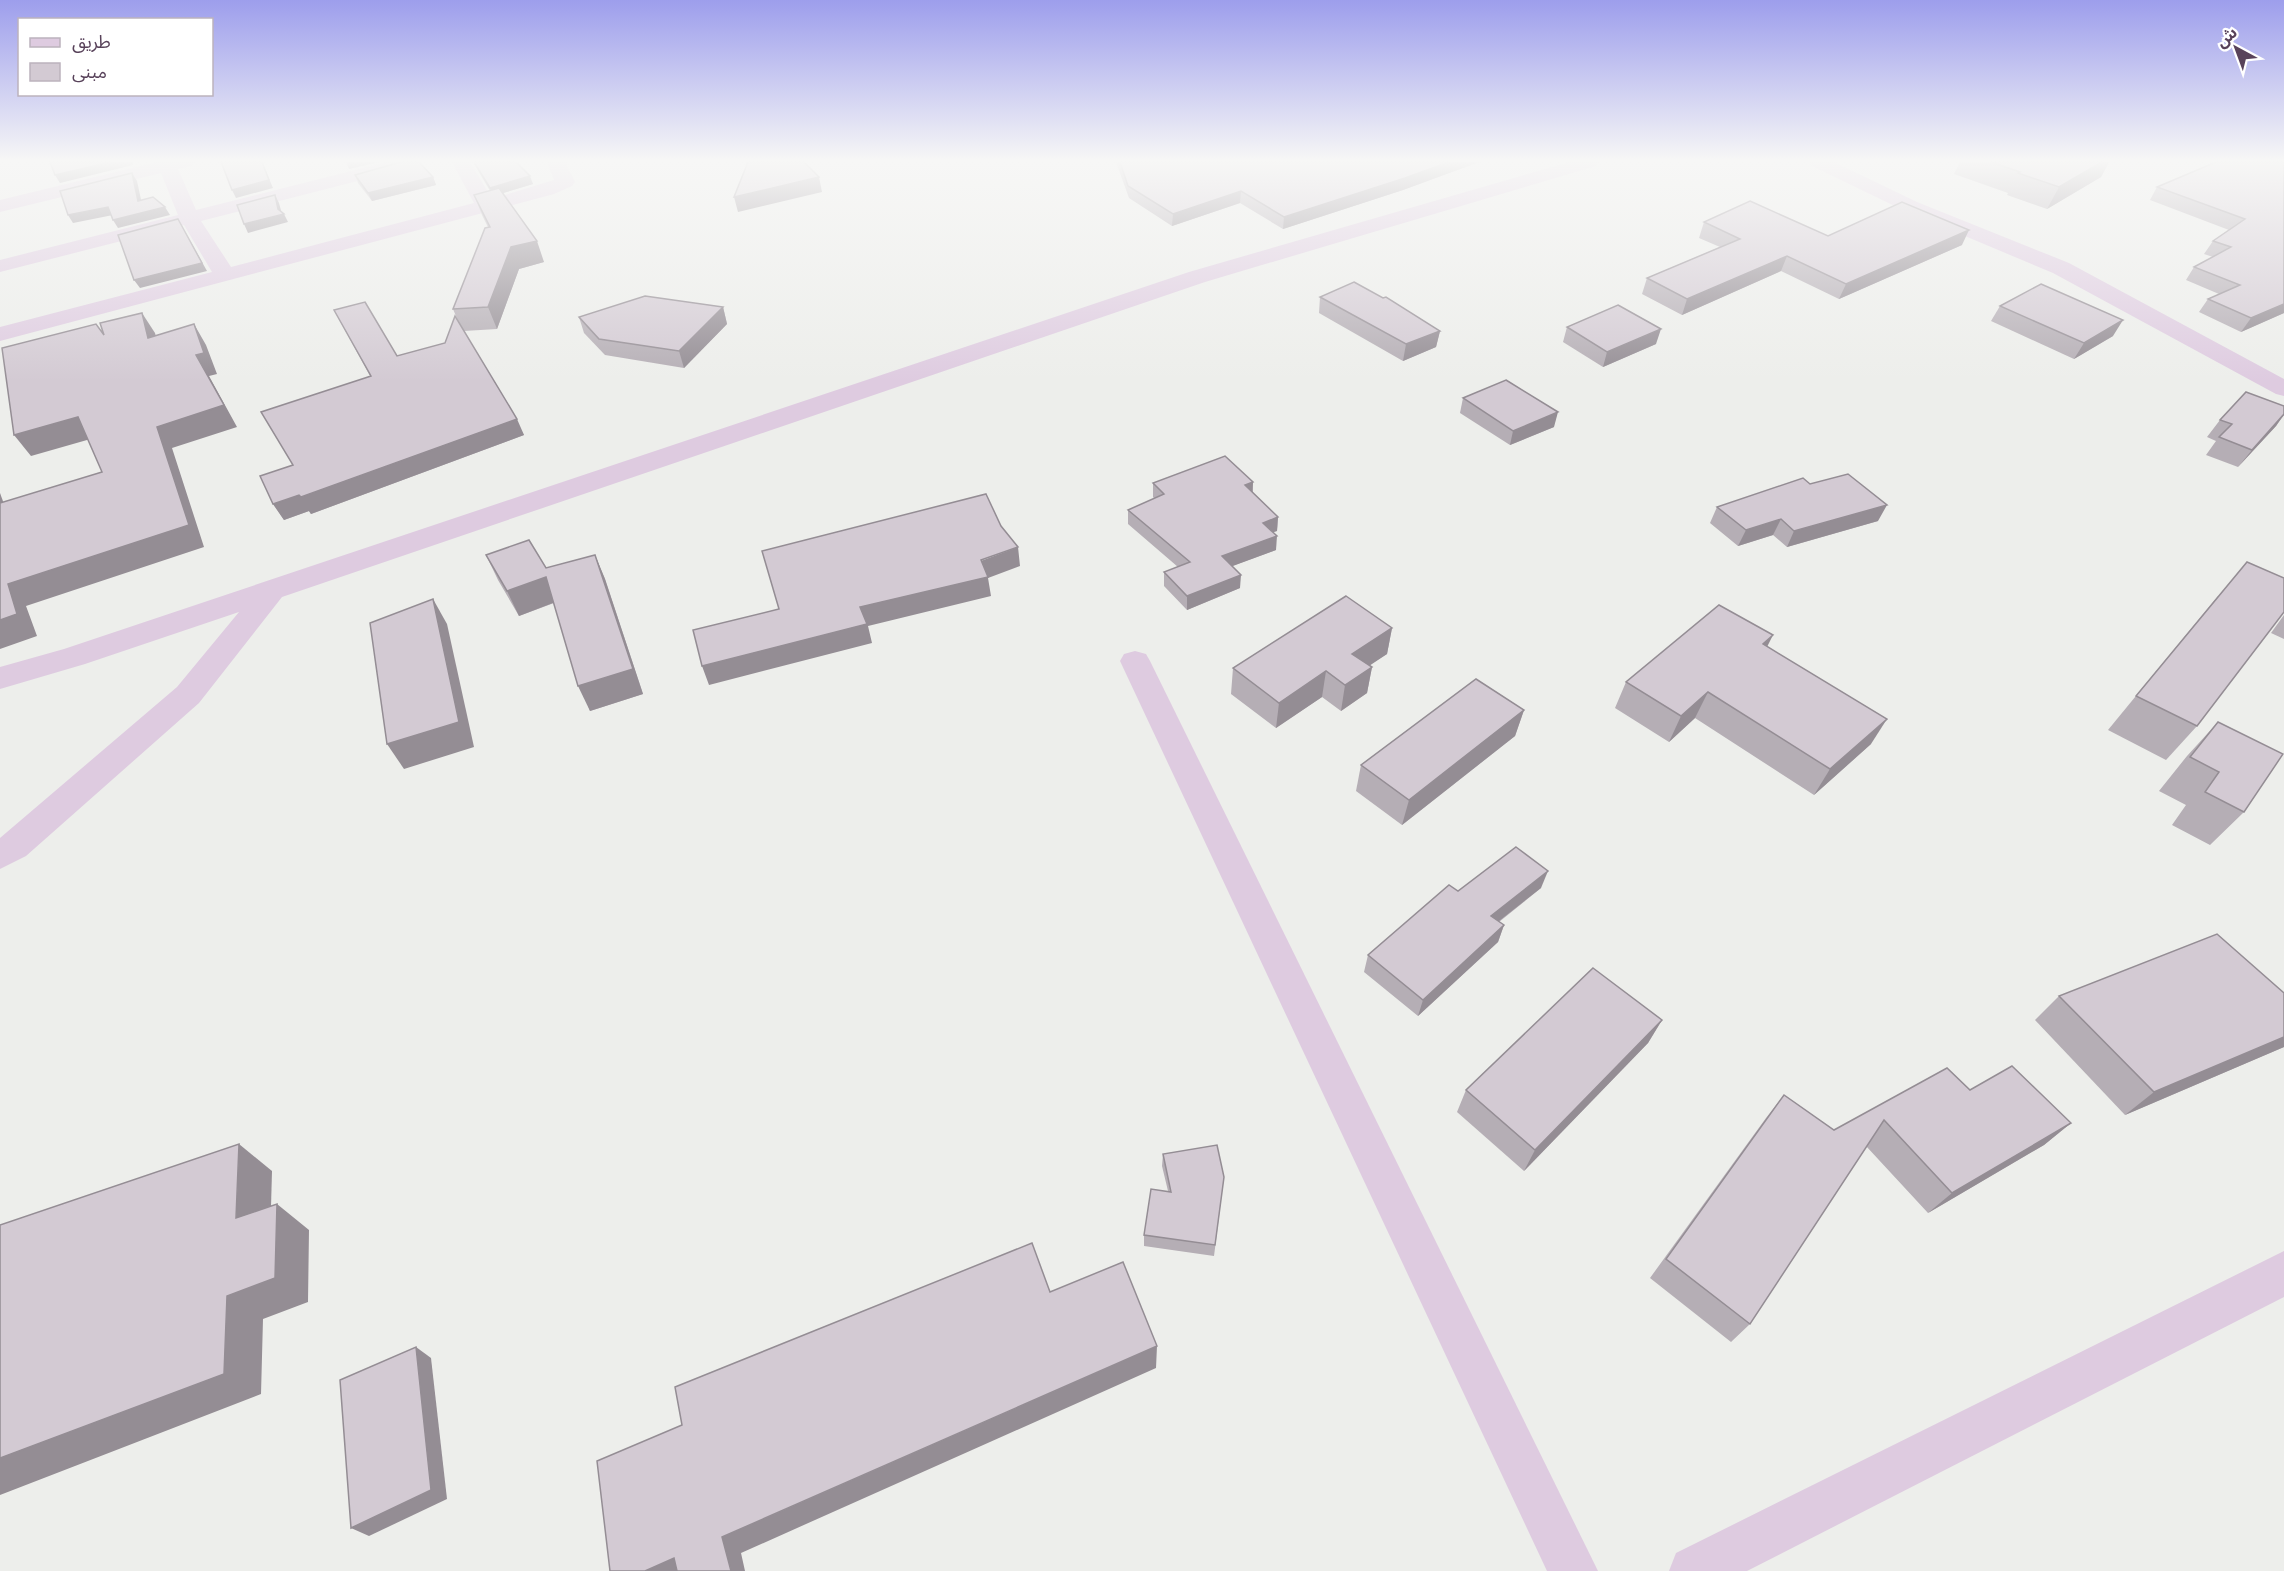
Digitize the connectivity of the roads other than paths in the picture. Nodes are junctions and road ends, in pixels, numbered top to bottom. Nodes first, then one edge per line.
1 (121, 235) edge
2 (200, 235) edge
3 (371, 235) edge
4 (1339, 235) edge
5 (1983, 235) edge
6 (0, 266) edge
7 (224, 273) junction
8 (0, 334) edge
9 (2284, 389) edge
10 (273, 589) junction
11 (1135, 660) dead end
12 (0, 678) edge
13 (0, 855) edge
14 (2284, 1273) edge
15 (1573, 1571) edge
16 (1694, 1571) edge

1 - 6 street
2 - 7 street
3 - 7 street
4 - 10 street
5 - 9 street
7 - 8 street
10 - 12 street
10 - 13 street
11 - 15 street
14 - 16 street

